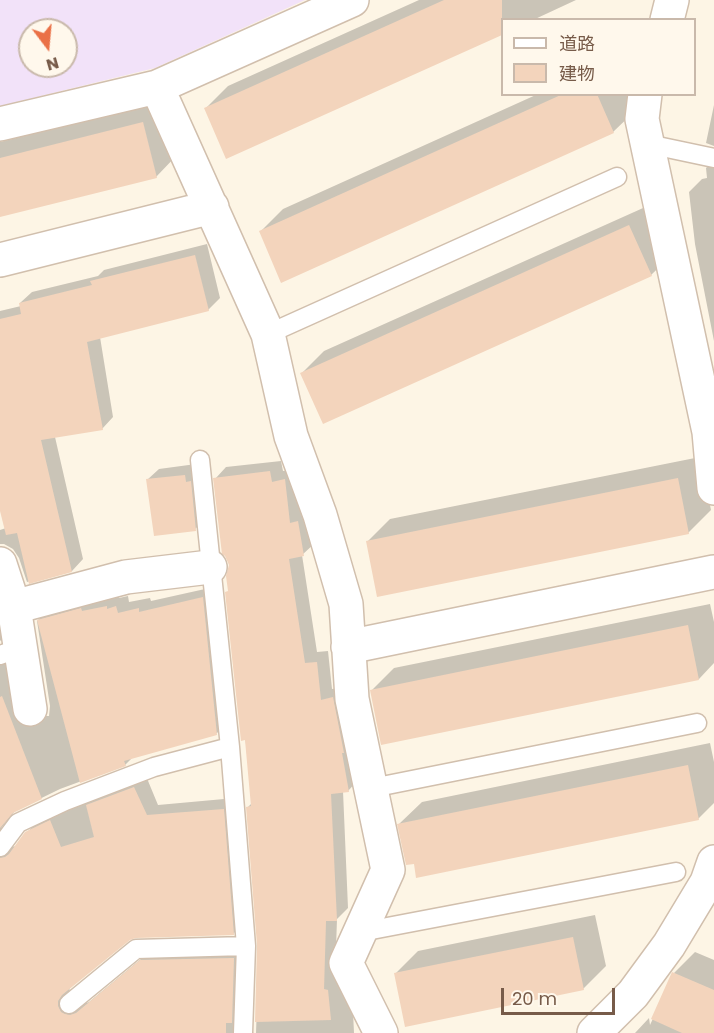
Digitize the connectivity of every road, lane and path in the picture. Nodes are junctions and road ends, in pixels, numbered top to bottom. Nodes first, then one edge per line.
1 (352, 0) edge
2 (672, 0) edge
3 (668, 18) edge
4 (157, 87) junction
5 (645, 96) edge
6 (0, 124) edge
7 (648, 144) junction
8 (714, 158) edge
9 (617, 177) dead end
10 (212, 207) junction
11 (0, 260) edge
12 (268, 334) junction
13 (711, 431) edge
14 (200, 460) dead end
15 (714, 488) edge
16 (0, 564) edge
17 (210, 567) junction
18 (714, 572) edge
19 (14, 607) junction
20 (348, 647) junction
21 (10, 651) edge
22 (30, 709) dead end
23 (697, 723) dead end
24 (230, 747) junction
25 (372, 788) junction
26 (0, 847) edge
27 (714, 862) edge
28 (676, 872) dead end
29 (361, 932) junction
30 (246, 946) junction
31 (69, 1004) dead end
32 (243, 1033) edge
33 (381, 1033) edge
34 (594, 1033) edge

1 - 4 street
2 - 3 street
4 - 6 street
4 - 10 street
5 - 7 street
7 - 8 lane
7 - 13 street
9 - 12 lane
10 - 11 street
10 - 12 street
12 - 20 street
13 - 15 street
14 - 17 lane
16 - 19 street
17 - 19 street
17 - 24 lane
18 - 20 street
19 - 21 street
20 - 25 street
21 - 22 street
23 - 25 lane
24 - 26 lane
24 - 30 lane
25 - 29 street
27 - 34 street
28 - 29 lane
29 - 33 street
30 - 31 lane
30 - 32 lane

